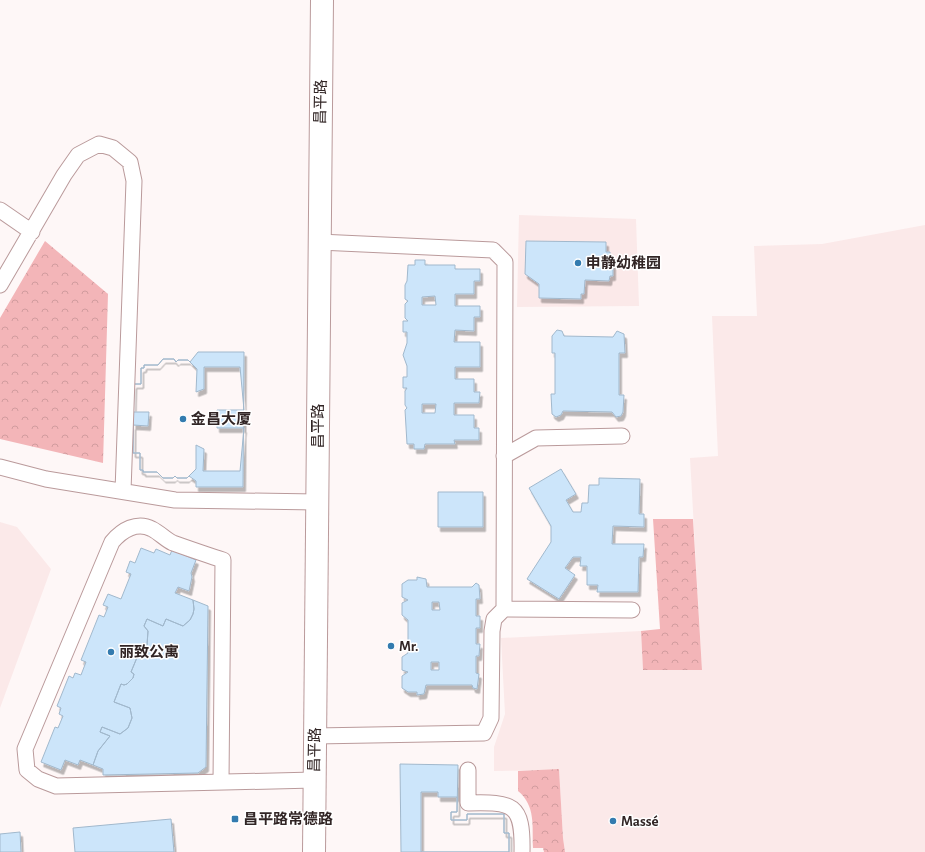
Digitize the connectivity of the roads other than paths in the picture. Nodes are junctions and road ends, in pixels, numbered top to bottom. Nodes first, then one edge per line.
1 (322, 0) edge
2 (0, 210) edge
3 (32, 232) junction
4 (319, 242) junction
5 (0, 285) edge
6 (622, 436) dead end
7 (504, 456) junction
8 (0, 467) edge
9 (123, 491) junction
10 (317, 502) junction
11 (504, 609) junction
12 (632, 610) dead end
13 (315, 736) junction
14 (468, 770) dead end
15 (314, 780) junction
16 (220, 782) junction
17 (314, 852) edge
18 (522, 852) edge

1 - 4 street, 昌平路
2 - 3 lane
3 - 5 lane
3 - 9 lane
4 - 7 lane
4 - 10 street, 昌平路
6 - 7 lane
7 - 11 lane
8 - 9 lane
9 - 10 lane
10 - 13 street, 昌平路
11 - 12 lane
11 - 13 lane
13 - 15 street, 昌平路
14 - 18 lane
15 - 16 lane
15 - 17 street, 昌平路
16 - 16 lane

